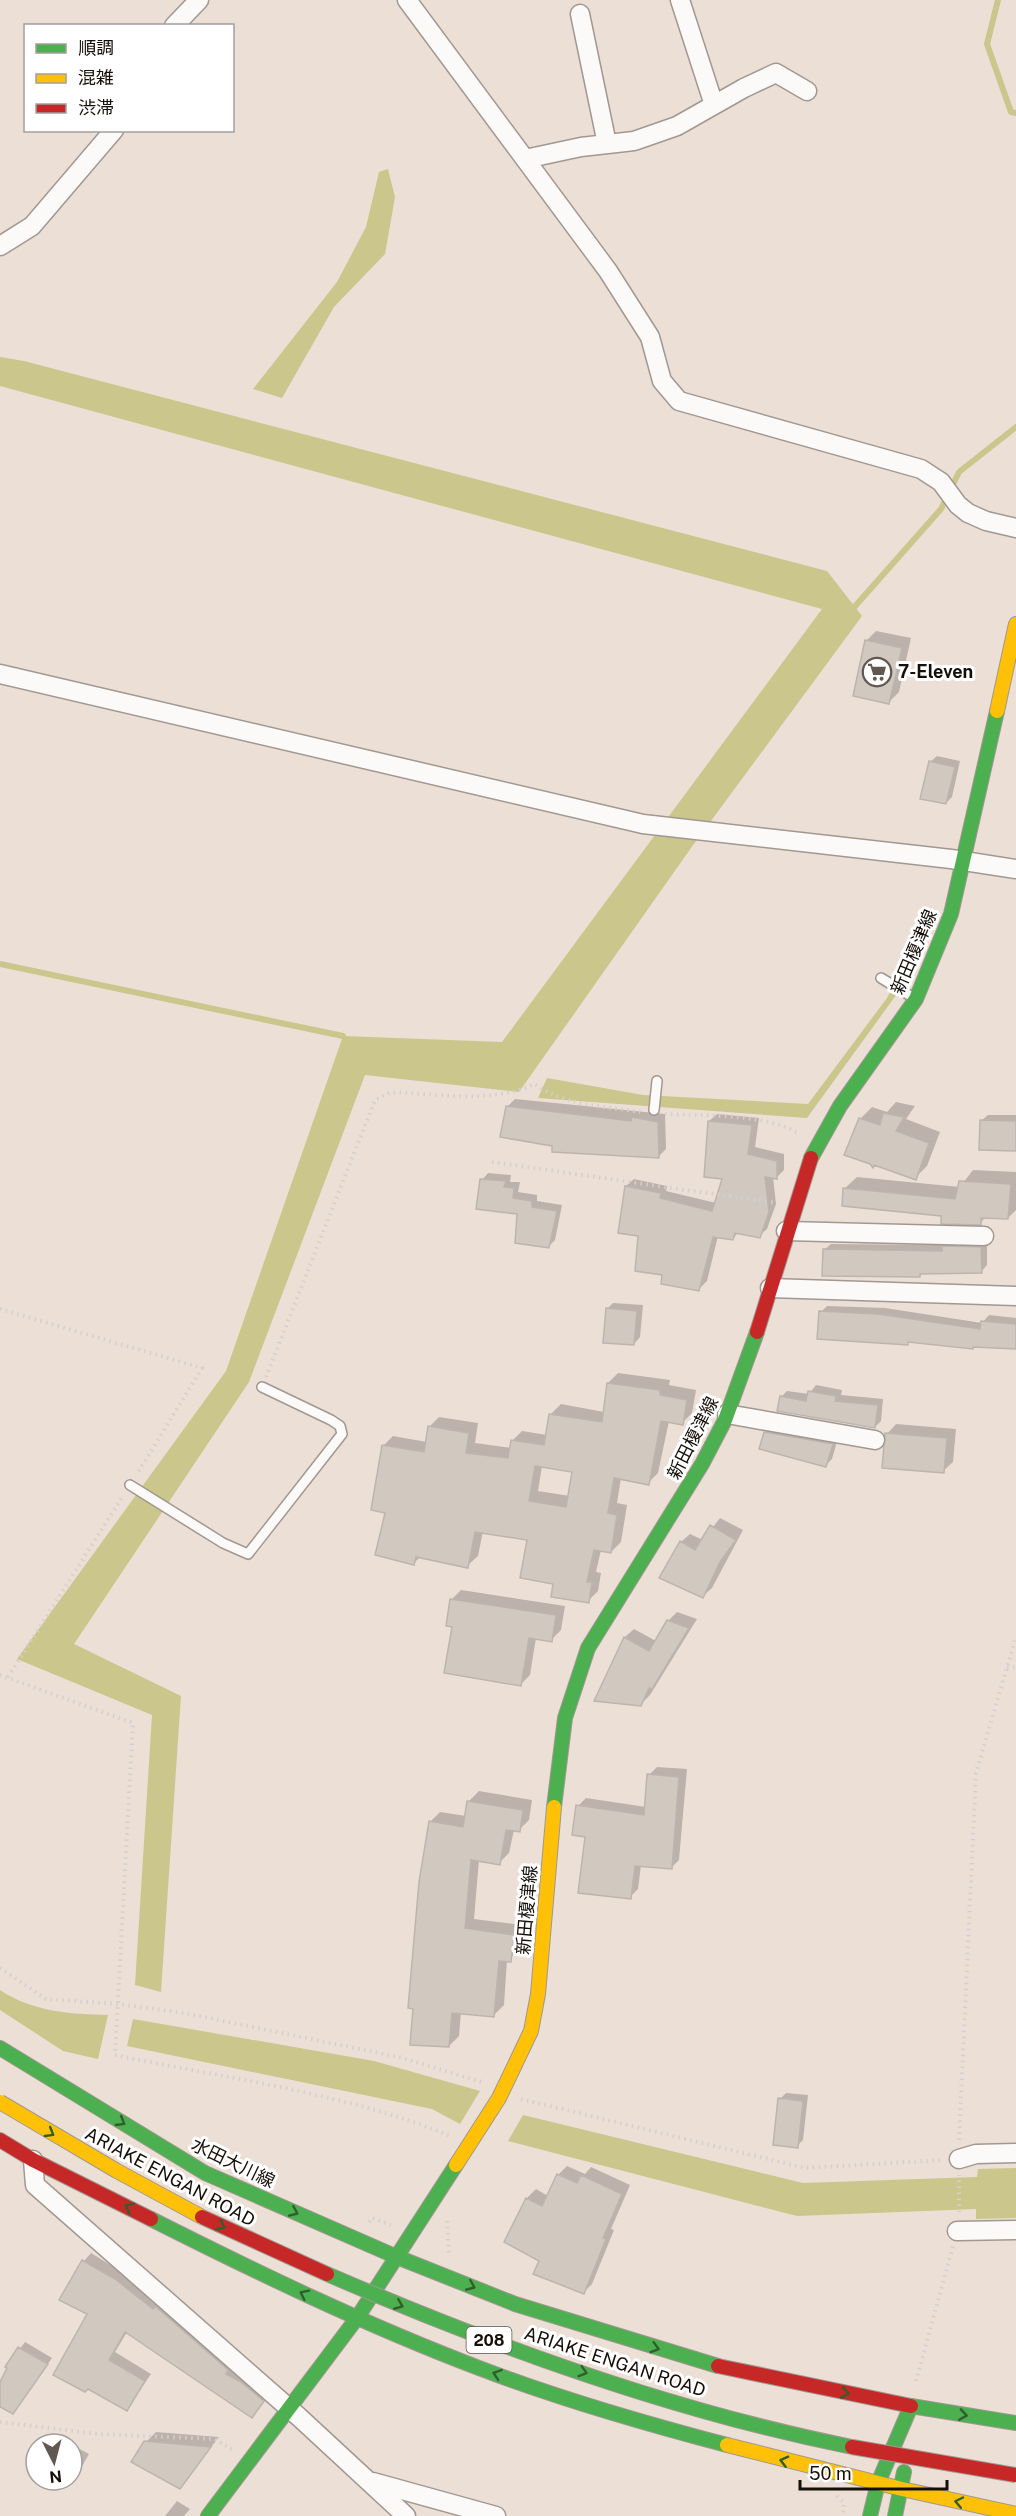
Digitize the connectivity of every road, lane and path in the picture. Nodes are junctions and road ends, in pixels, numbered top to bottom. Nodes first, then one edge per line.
1 (199, 0) edge
2 (407, 0) edge
3 (680, 0) edge
4 (580, 14) dead end
5 (176, 24) edge
6 (807, 91) dead end
7 (714, 105) junction
8 (112, 132) edge
9 (607, 144) junction
10 (525, 159) junction
11 (0, 246) edge
12 (1016, 528) edge
13 (1016, 624) edge
14 (0, 674) edge
15 (964, 860) junction
16 (1016, 869) edge
17 (881, 978) dead end
18 (916, 999) junction
19 (657, 1081) dead end
20 (653, 1111) joint
21 (642, 1112) dead end
22 (804, 1138) dead end
23 (492, 1162) dead end
24 (794, 1206) junction
25 (786, 1231) junction
26 (984, 1236) dead end
27 (770, 1288) junction
28 (1016, 1296) edge
29 (0, 1309) edge
30 (262, 1387) joint
31 (727, 1414) junction
32 (875, 1440) dead end
33 (130, 1485) junction
34 (1016, 1637) edge
35 (1016, 1667) edge
36 (1007, 1668) junction
37 (0, 1675) edge
38 (8, 1677) junction
39 (0, 1968) edge
40 (118, 2004) junction
41 (0, 2048) edge
42 (524, 2090) dead end
43 (501, 2094) junction
44 (520, 2099) junction
45 (0, 2102) edge
46 (516, 2108) dead end
47 (0, 2116) edge
48 (0, 2140) edge
49 (473, 2140) junction
50 (1016, 2153) edge
51 (33, 2160) junction
52 (959, 2166) junction
53 (447, 2217) dead end
54 (958, 2224) junction
55 (1016, 2230) edge
56 (397, 2256) junction
57 (449, 2260) dead end
58 (357, 2318) junction
59 (911, 2406) junction
60 (290, 2410) junction
61 (0, 2422) edge
62 (1016, 2423) edge
63 (248, 2462) junction
64 (1016, 2475) edge
65 (368, 2481) junction
66 (878, 2483) junction
67 (1016, 2487) edge
68 (902, 2489) junction
69 (1016, 2514) edge
70 (208, 2516) edge
71 (406, 2516) edge
72 (496, 2516) edge
73 (870, 2516) edge
74 (895, 2516) edge

1 - 5 street
2 - 10 street
3 - 7 street
4 - 9 street
6 - 7 street
7 - 9 street
8 - 11 street
9 - 10 street
10 - 12 street
13 - 15 main road, 新田榎津線
14 - 15 street
15 - 16 street
15 - 18 main road, 新田榎津線
17 - 18 lane
18 - 24 main road, 新田榎津線
19 - 20 lane
20 - 22 path
21 - 30 path
23 - 24 path
24 - 25 main road, 新田榎津線
25 - 26 street
25 - 27 main road, 新田榎津線
27 - 28 street
27 - 31 main road, 新田榎津線
29 - 33 path
30 - 33 lane
31 - 32 street
31 - 43 main road, 新田榎津線
33 - 38 path
34 - 36 path
35 - 36 path
36 - 52 path
37 - 38 path
38 - 40 path
39 - 40 path
40 - 43 path
40 - 49 path
41 -> 56 main road, 水田大川線
42 - 44 path
43 - 49 main road, 新田榎津線
44 - 46 path
44 - 52 path
45 -> 64 main road, ARIAKE ENGAN ROAD / 208, bridge
47 - 67 main road, ARIAKE ENGAN ROAD / 208
48 - 51 main road
49 - 56 main road, 新田榎津線
50 - 52 street
58 -> 51 main road
51 - 60 street
52 - 54 path
53 - 57 path
54 - 55 street
54 - 59 path
56 - 58 main road
56 -> 59 main road, 水田大川線
58 - 60 main road
66 -> 58 main road
59 -> 62 main road, 水田大川線
59 - 66 main road
59 - 68 main road
60 - 63 main road
60 - 65 street
61 - 63 path
63 - 70 main road
65 - 71 street
65 - 72 street
66 - 68 main road
66 - 73 main road
69 -> 68 main road
68 - 74 main road

